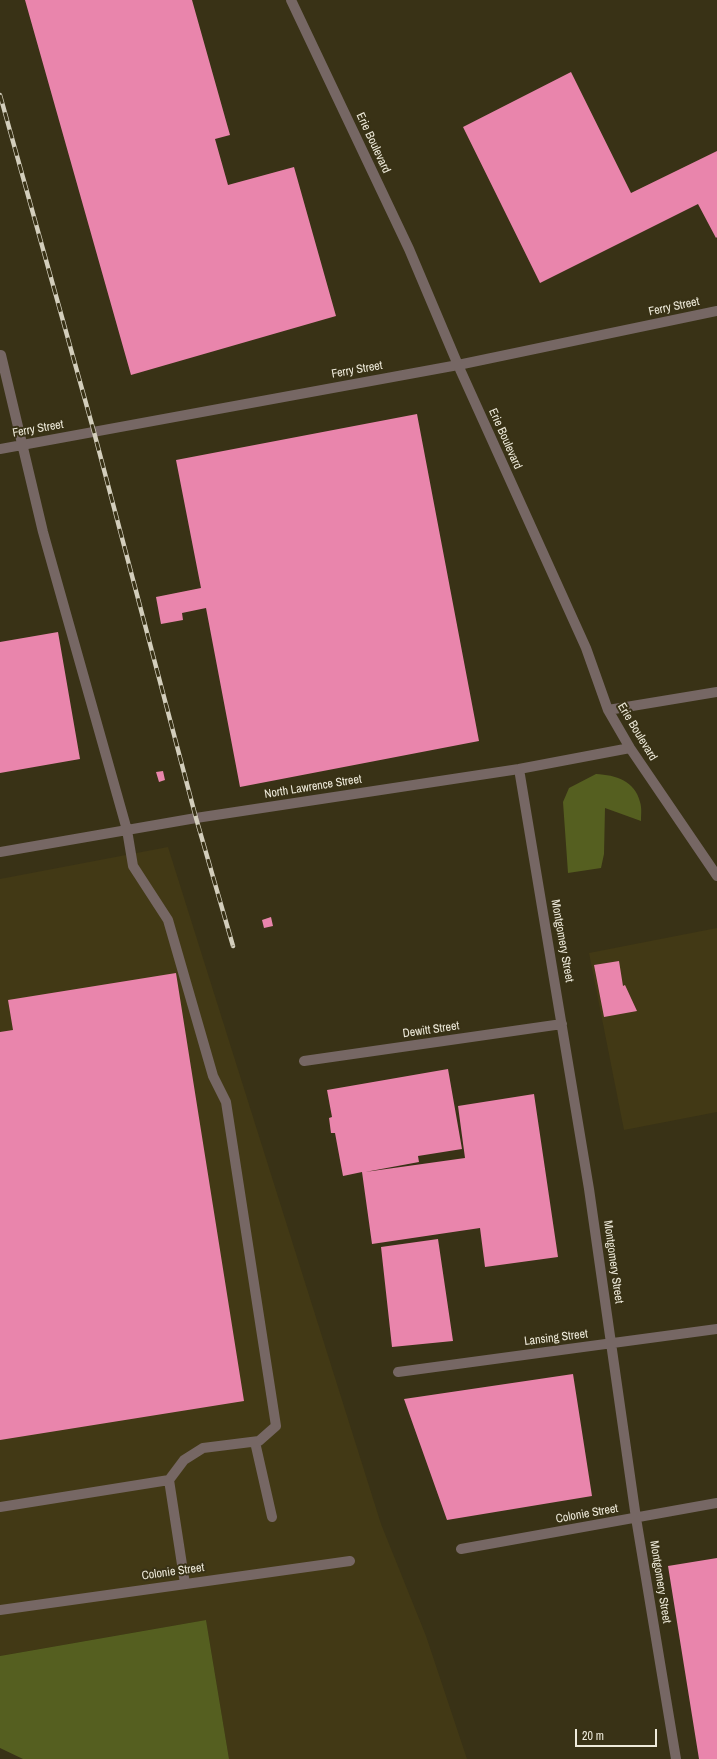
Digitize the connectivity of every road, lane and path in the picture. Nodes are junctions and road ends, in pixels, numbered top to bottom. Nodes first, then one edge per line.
1 (292, 0) edge
2 (717, 311) edge
3 (1, 355) edge
4 (458, 365) junction
5 (23, 445) junction
6 (0, 449) edge
7 (717, 692) edge
8 (608, 710) junction
9 (630, 748) junction
10 (519, 769) junction
11 (127, 830) junction
12 (0, 852) edge
13 (717, 876) edge
14 (562, 1024) junction
15 (304, 1062) dead end
16 (717, 1328) edge
17 (612, 1344) junction
18 (398, 1372) dead end
19 (255, 1442) junction
20 (169, 1480) junction
21 (717, 1503) edge
22 (0, 1507) edge
23 (272, 1517) dead end
24 (636, 1518) junction
25 (461, 1549) dead end
26 (350, 1560) dead end
27 (185, 1584) junction
28 (0, 1610) edge
29 (676, 1759) edge

1 - 4 street, Erie Boulevard
2 - 4 street, Ferry Street
3 - 5 street
4 - 5 street, Ferry Street
4 - 8 street, Erie Boulevard
5 - 6 street, Ferry Street
5 - 11 street
7 - 8 street
8 - 9 street, Erie Boulevard
9 - 10 street, North Lawrence Street
9 - 13 street, Erie Boulevard
10 - 11 street, North Lawrence Street
10 - 14 street, Montgomery Street
11 - 12 street, North Lawrence Street
11 - 19 street
14 - 15 street, Dewitt Street
14 - 17 street, Montgomery Street
16 - 17 street, Lansing Street
17 - 18 street, Lansing Street
17 - 24 street, Montgomery Street
19 - 20 street
19 - 23 street
20 - 22 street
20 - 27 street
21 - 24 street, Colonie Street
24 - 25 street, Colonie Street
24 - 29 street, Montgomery Street
26 - 27 street, Colonie Street
27 - 28 street, Colonie Street

